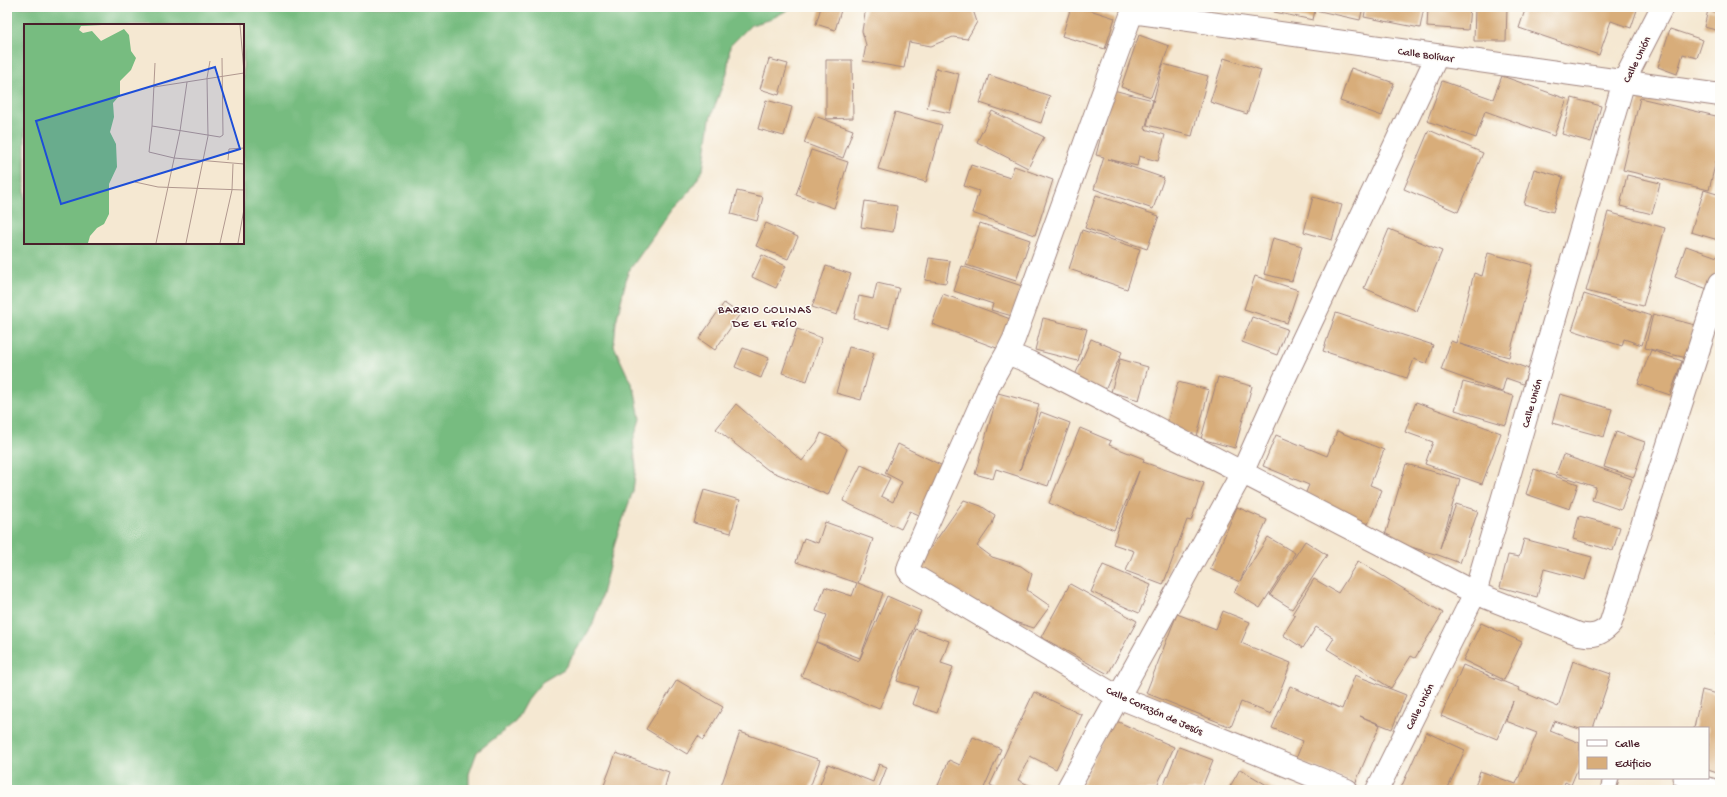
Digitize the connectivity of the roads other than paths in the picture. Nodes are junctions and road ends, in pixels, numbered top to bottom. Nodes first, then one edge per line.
1 (1662, 7) edge
2 (1133, 10) edge
3 (1438, 56) junction
4 (1624, 81) junction
5 (1720, 95) edge
6 (1720, 283) edge
7 (1007, 353) junction
8 (1242, 473) junction
9 (1475, 593) junction
10 (1118, 697) junction
11 (1611, 779) edge
12 (1684, 779) edge
13 (1720, 788) edge
14 (1067, 790) edge
15 (1346, 790) edge
16 (1376, 790) edge
17 (1608, 790) edge

1 - 4 street, Calle Unión
2 - 3 street, Calle Bolívar
2 - 7 street
3 - 4 street, Calle Bolívar
3 - 8 street
4 - 5 street, Calle Bolívar
4 - 9 street, Calle Unión
6 - 9 street
7 - 8 street
7 - 10 street, Calle Corazón de Jesús
8 - 9 street
8 - 10 street
9 - 16 street, Calle Unión
10 - 14 street
10 - 15 street, Calle Corazón de Jesús
11 - 17 lane
12 - 13 lane

